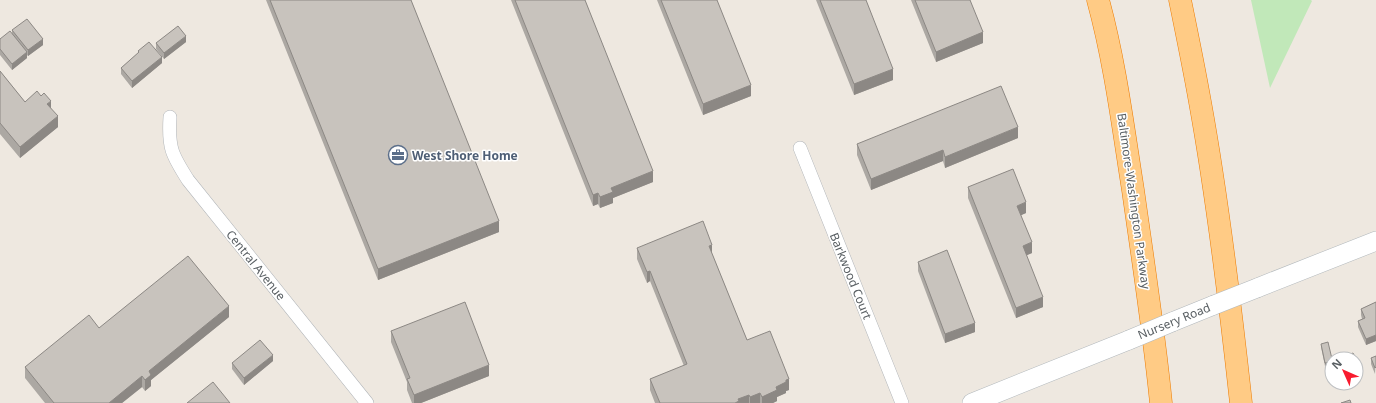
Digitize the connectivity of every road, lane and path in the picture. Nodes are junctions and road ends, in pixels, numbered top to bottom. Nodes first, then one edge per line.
1 (1098, 0) edge
2 (1180, 0) edge
3 (170, 117) dead end
4 (800, 148) dead end
5 (1376, 241) edge
6 (367, 403) edge
7 (902, 403) edge
8 (972, 403) edge
9 (1162, 403) edge
10 (1241, 403) edge

1 - 9 highway, Baltimore-Washington Parkway
2 - 10 highway
3 - 6 street, Central Avenue
4 - 7 street, Barkwood Court
5 - 8 main road, Nursery Road, bridge

